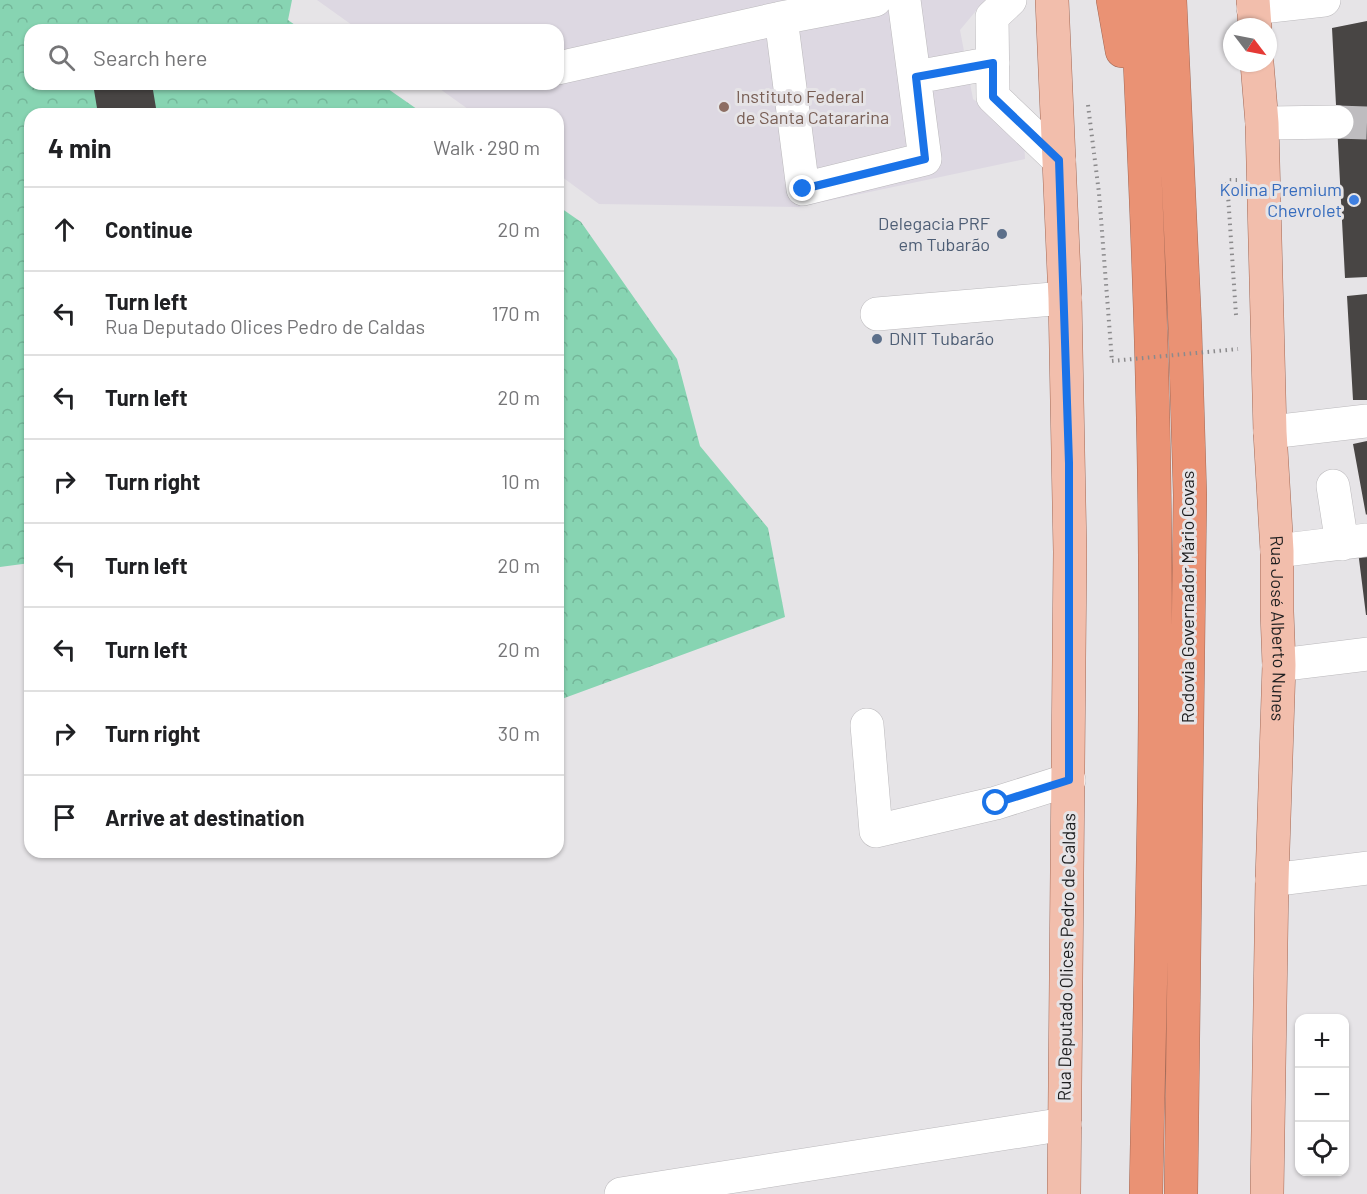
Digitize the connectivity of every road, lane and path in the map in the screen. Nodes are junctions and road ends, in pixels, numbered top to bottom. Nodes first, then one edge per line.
1 (875, 0) edge
2 (904, 0) edge
3 (1010, 0) edge
4 (1052, 0) edge
5 (1113, 0) edge
6 (1137, 0) edge
7 (1170, 0) edge
8 (1186, 0) edge
9 (1324, 0) edge
10 (1254, 12) edge
11 (780, 18) junction
12 (993, 63) junction
13 (564, 67) edge
14 (1258, 72) edge
15 (916, 77) junction
16 (1087, 98) dead end
17 (1337, 122) tunnel mouth
18 (1262, 123) junction
19 (1176, 140) junction
20 (1059, 160) junction
21 (1146, 181) junction
22 (1065, 298) junction
23 (877, 314) dead end
24 (1238, 349) dead end
25 (1367, 421) edge
26 (1270, 432) junction
27 (1333, 486) dead end
28 (1354, 542) edge
29 (1277, 550) junction
30 (1367, 654) edge
31 (1279, 664) junction
32 (867, 725) dead end
33 (1069, 780) junction
34 (1367, 868) edge
35 (1272, 880) junction
36 (1065, 1124) junction
37 (621, 1194) edge
38 (1064, 1194) edge
39 (1146, 1194) edge
40 (1181, 1194) edge
41 (1267, 1194) edge

1 - 11 street
2 - 15 street
3 - 12 street
4 - 20 main road, Rua Deputado Olices Pedro de Caldas
5 - 21 highway
6 - 21 highway, Rodovia Governador Mário Covas
7 - 19 highway, Rodovia Governador Mário Covas
8 - 19 highway
9 - 10 street
11 - 13 street
11 - 15 street
12 - 15 street
12 - 20 street
14 - 18 main road, Rua José Alberto Nunes
16 - 24 path, bridge
17 - 18 street
18 - 26 main road, Rua José Alberto Nunes
19 - 40 highway, Rodovia Governador Mário Covas
20 - 22 main road, Rua Deputado Olices Pedro de Caldas
21 - 39 highway, Rodovia Governador Mário Covas
22 - 23 street
22 - 33 main road, Rua Deputado Olices Pedro de Caldas
25 - 26 street
26 - 29 main road, Rua José Alberto Nunes
27 - 28 street
28 - 29 street
29 - 31 main road, Rua José Alberto Nunes
30 - 31 street
31 - 35 main road, Rua José Alberto Nunes
32 - 33 street
33 - 36 main road, Rua Deputado Olices Pedro de Caldas
34 - 35 street
35 - 41 main road, Rua José Alberto Nunes
36 - 37 street
36 - 38 main road, Rua Deputado Olices Pedro de Caldas

